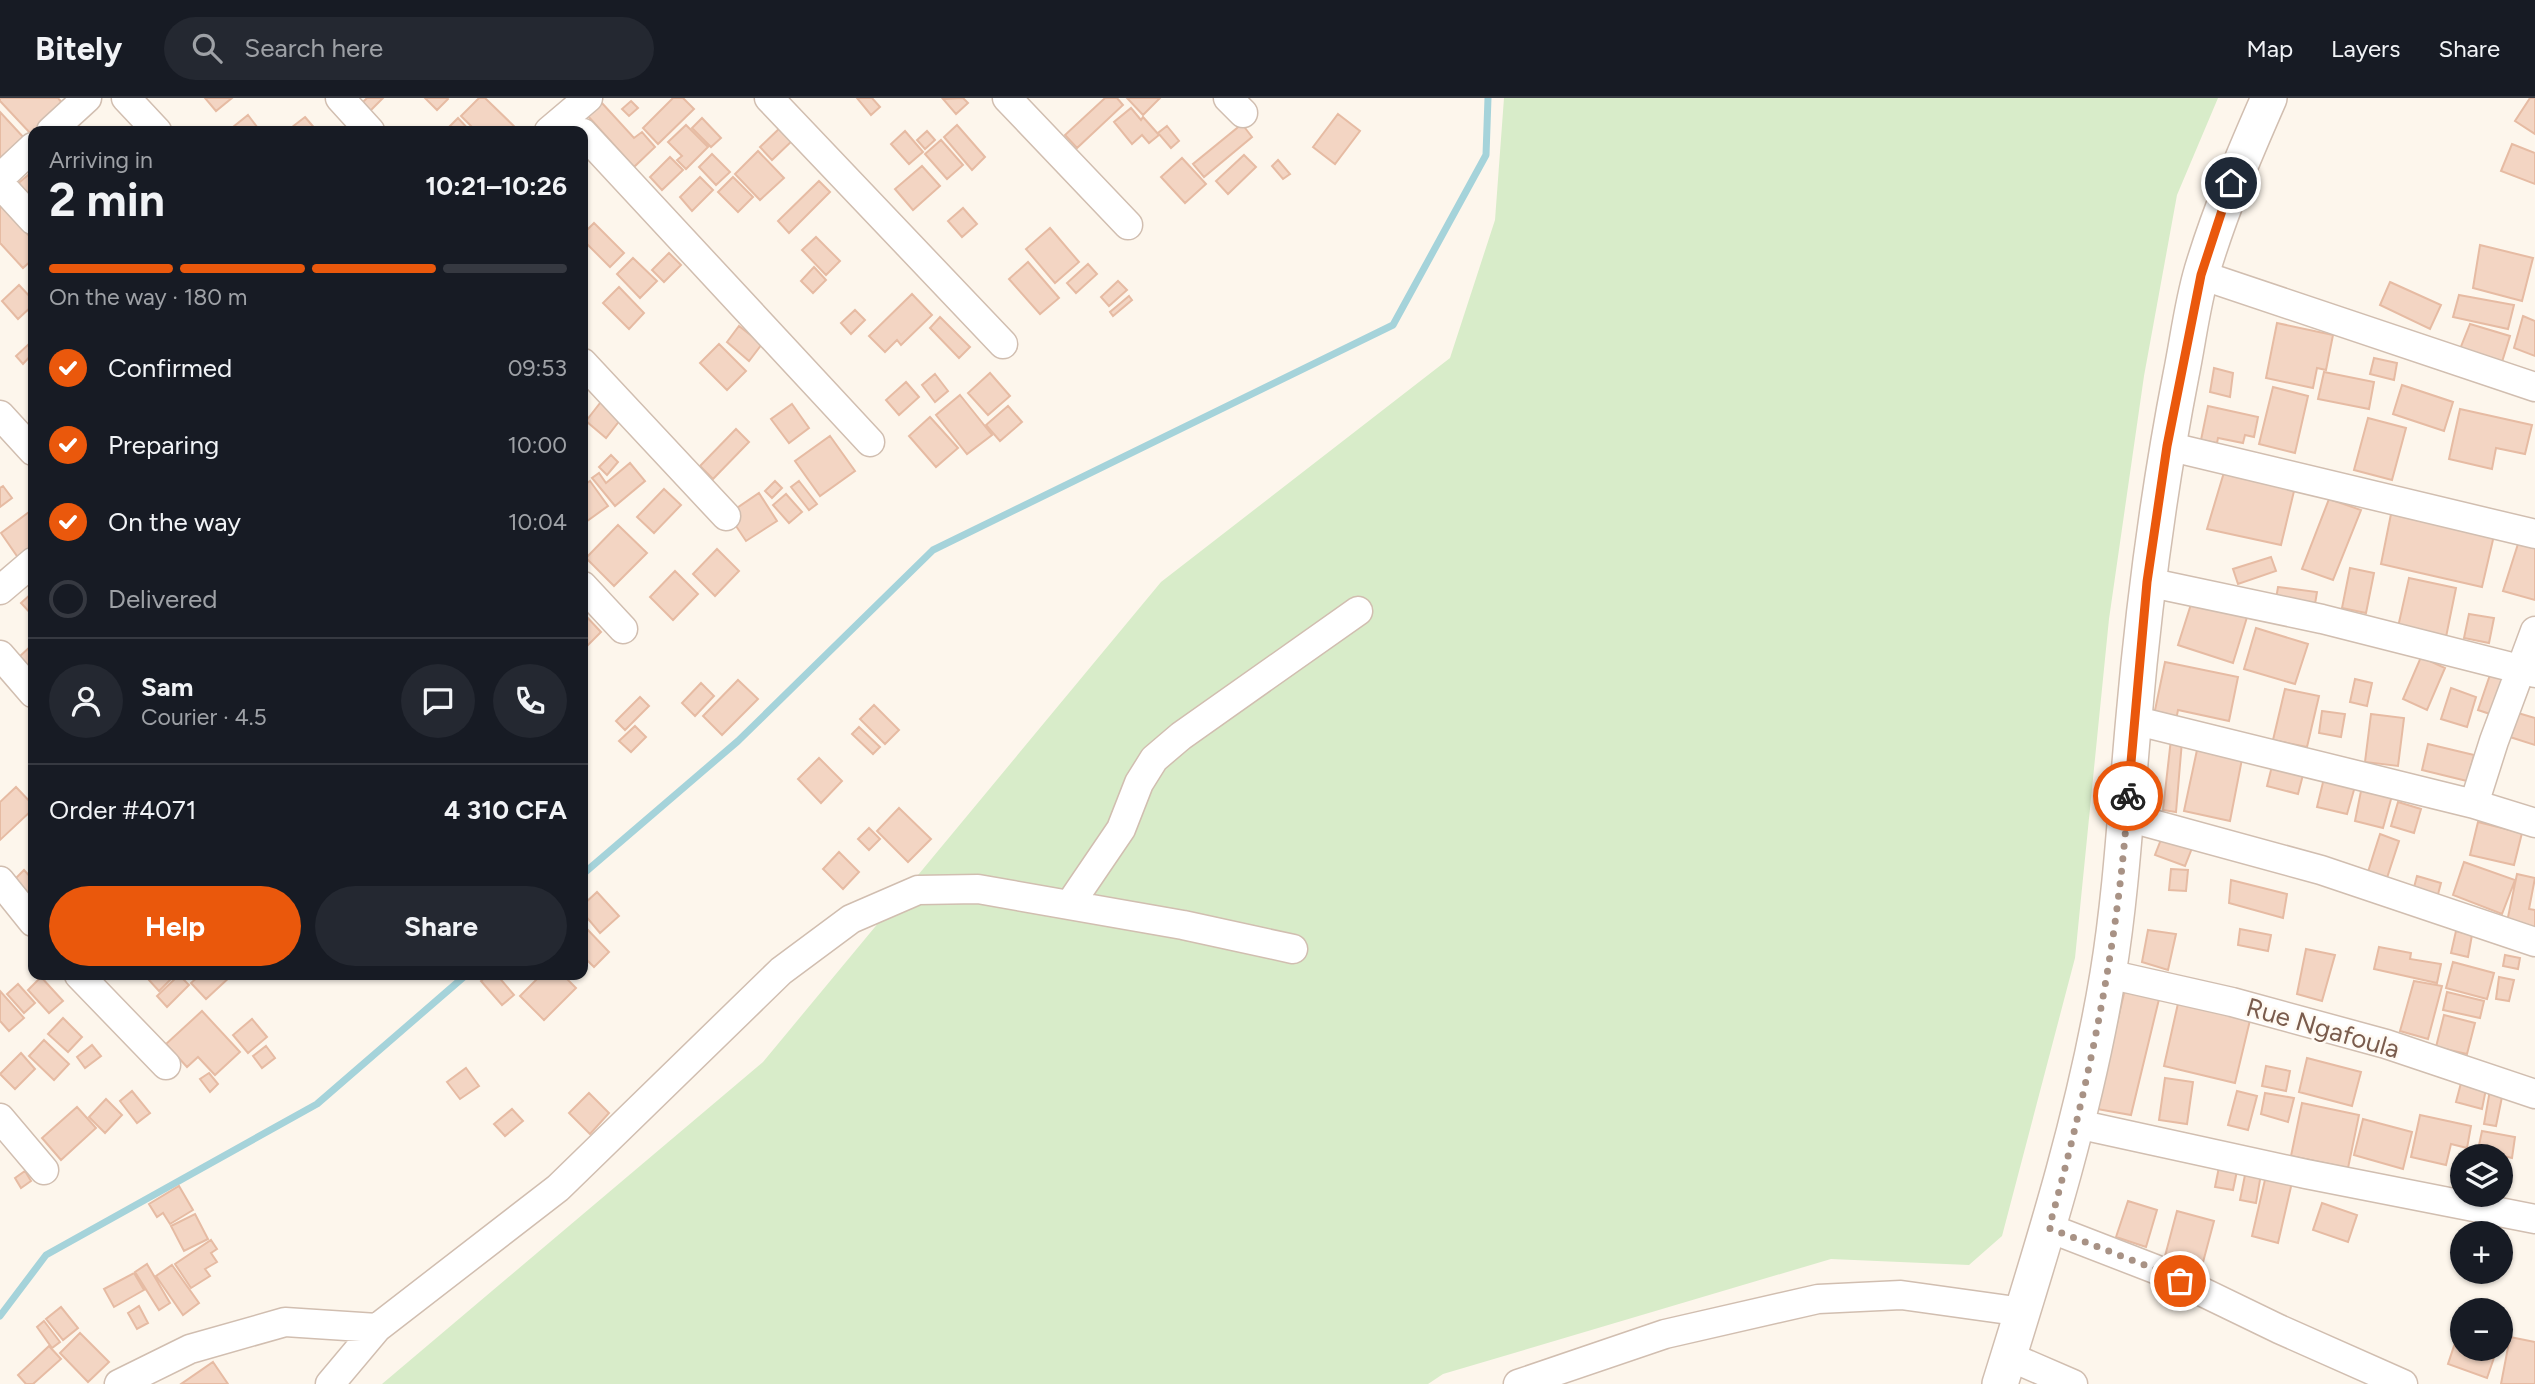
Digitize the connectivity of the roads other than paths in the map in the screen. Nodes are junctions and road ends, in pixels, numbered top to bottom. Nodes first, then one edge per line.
1 (87, 98) edge
2 (126, 98) edge
3 (340, 98) edge
4 (769, 98) edge
5 (1007, 98) edge
6 (2269, 98) edge
7 (56, 126) edge
8 (152, 126) edge
9 (365, 126) edge
10 (588, 137) edge
11 (28, 152) edge
12 (0, 178) edge
13 (0, 184) edge
14 (28, 215) edge
15 (1128, 225) dead end
16 (2201, 275) junction
17 (1003, 344) dead end
18 (588, 368) edge
19 (2535, 387) edge
20 (0, 415) edge
21 (870, 442) dead end
22 (28, 446) edge
23 (2167, 446) junction
24 (726, 516) dead end
25 (2535, 534) edge
26 (28, 566) edge
27 (2147, 582) junction
28 (0, 590) edge
29 (588, 592) edge
30 (1358, 611) dead end
31 (622, 629) dead end
32 (2535, 631) edge
33 (0, 655) edge
34 (2528, 671) edge
35 (28, 687) edge
36 (2133, 720) junction
37 (2474, 804) junction
38 (2127, 817) junction
39 (2535, 823) edge
40 (0, 881) edge
41 (1070, 904) junction
42 (28, 916) edge
43 (2535, 943) edge
44 (1293, 949) dead end
45 (2108, 974) junction
46 (84, 980) edge
47 (166, 1065) dead end
48 (2535, 1094) edge
49 (0, 1118) edge
50 (2077, 1124) junction
51 (44, 1170) dead end
52 (2535, 1219) edge
53 (2049, 1228) junction
54 (2023, 1312) junction
55 (377, 1328) junction
56 (2004, 1370) edge
57 (119, 1384) edge
58 (330, 1384) edge
59 (1518, 1384) edge
60 (2073, 1384) edge
61 (2403, 1384) edge

1 - 7 street
2 - 8 street
3 - 9 street
4 - 17 street
5 - 15 street
6 - 16 street
10 - 21 street
11 - 12 street
13 - 14 street
16 - 19 street
16 - 23 street
18 - 24 street
20 - 22 street
23 - 25 street
23 - 27 street
26 - 28 street
27 - 34 street
27 - 36 street
29 - 31 street
30 - 41 street
32 - 34 street
33 - 35 street
34 - 37 street
36 - 37 street
36 - 38 street
37 - 39 street
38 - 43 street
38 - 45 street
40 - 42 street
41 - 44 street
41 - 55 street
45 - 48 street, Rue Ngafoula
45 - 50 street
46 - 47 street
49 - 51 street
50 - 52 street
50 - 53 street
53 - 54 street
53 - 61 street
54 - 56 street
54 - 59 street
55 - 57 street
55 - 58 street
56 - 60 street

